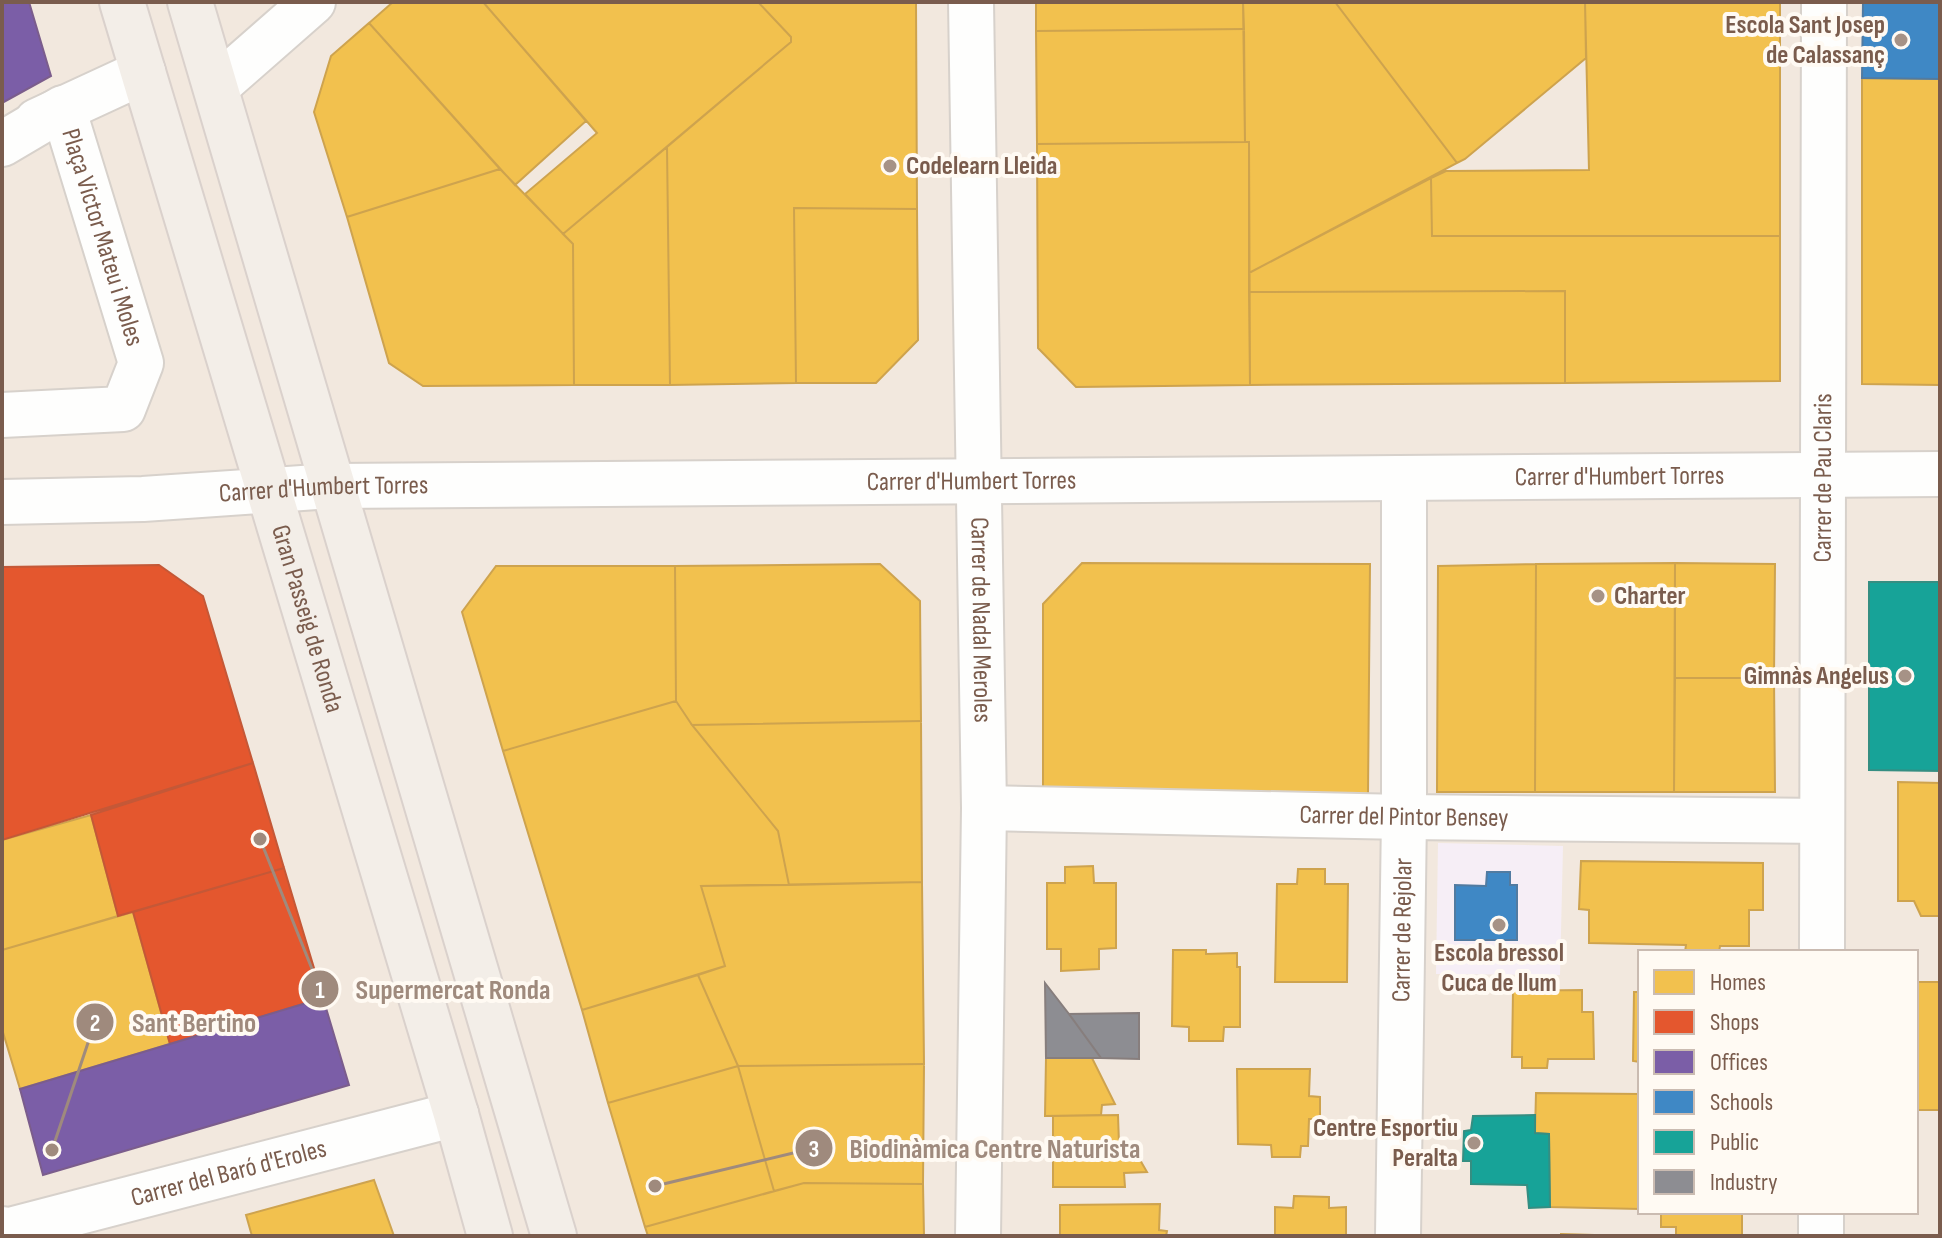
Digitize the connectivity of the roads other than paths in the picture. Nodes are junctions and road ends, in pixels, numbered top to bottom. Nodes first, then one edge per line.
1 (122, 2) edge
2 (190, 2) edge
3 (313, 2) edge
4 (971, 2) edge
5 (1824, 2) edge
6 (143, 72) junction
7 (216, 87) junction
8 (63, 108) junction
9 (2, 137) edge
10 (2, 144) edge
11 (2, 415) edge
12 (1940, 474) edge
13 (1821, 475) junction
14 (1404, 478) junction
15 (980, 481) junction
16 (331, 486) junction
17 (269, 489) junction
18 (2, 502) edge
19 (984, 808) junction
20 (1404, 817) junction
21 (1822, 821) junction
22 (1822, 950) edge
23 (456, 1114) junction
24 (1821, 1214) edge
25 (6, 1225) edge
26 (490, 1236) edge
27 (554, 1236) edge
28 (978, 1236) edge
29 (1398, 1236) edge
30 (1821, 1236) edge

1 - 6 main road, Gran Passeig de Ronda
2 - 7 main road
3 - 7 street
4 - 15 street, Carrer de Nadal Meroles
5 - 13 street, Carrer de Pau Claris
6 - 8 street
6 - 17 main road, Gran Passeig de Ronda
7 - 16 main road
8 - 9 street
8 - 10 street, Plaça Victor Mateu i Moles
8 - 11 street, Plaça Victor Mateu i Moles
12 - 13 street, Carrer d'Humbert Torres
13 - 14 street, Carrer d'Humbert Torres
13 - 21 street, Carrer de Pau Claris
14 - 15 street, Carrer d'Humbert Torres
14 - 20 street, Carrer de Rejolar
15 - 16 street, Carrer d'Humbert Torres
15 - 19 street, Carrer de Nadal Meroles
16 - 17 street, Carrer d'Humbert Torres
16 - 27 main road
17 - 18 street, Carrer d'Humbert Torres
17 - 23 main road, Gran Passeig de Ronda
19 - 20 street, Carrer del Pintor Bensey
19 - 28 street, Carrer de Nadal Meroles
20 - 21 street, Carrer del Pintor Bensey
20 - 29 street, Carrer de Rejolar
21 - 22 street, Carrer de Pau Claris
23 - 25 street, Carrer del Baró d'Eroles
23 - 26 main road, Gran Passeig de Ronda
24 - 30 street

